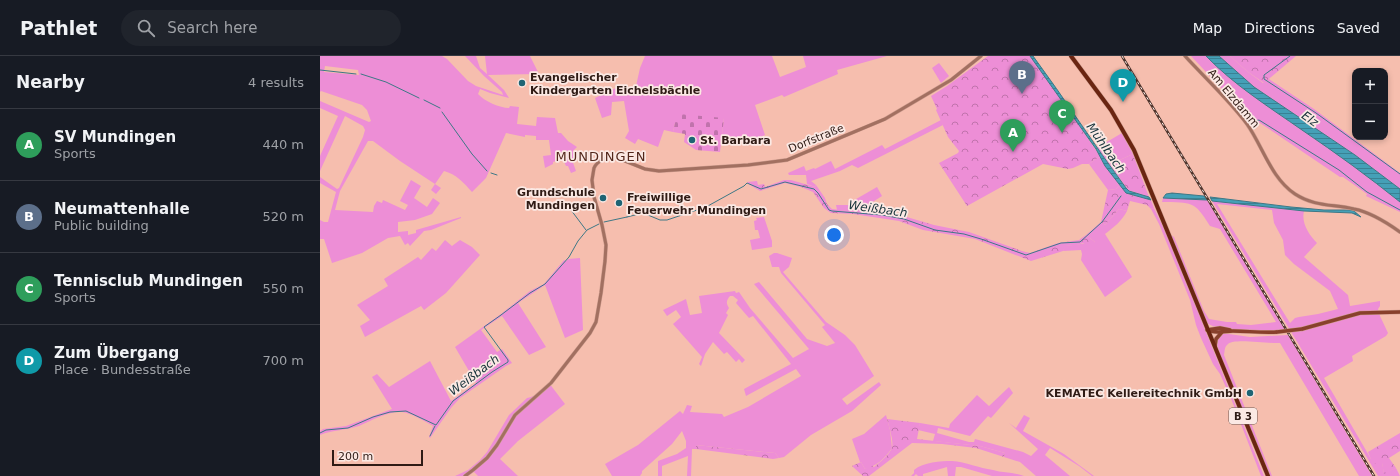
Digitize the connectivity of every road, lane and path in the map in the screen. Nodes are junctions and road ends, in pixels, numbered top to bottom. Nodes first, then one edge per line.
1 (981, 56) edge
2 (1071, 56) edge
3 (1186, 56) edge
4 (1400, 232) edge
5 (1400, 312) edge
6 (1207, 330) junction
7 (1234, 331) junction
8 (1222, 332) junction
9 (1215, 347) junction
10 (465, 476) edge
11 (1268, 476) edge

1 - 10 street, Dorfstraße
2 - 6 main road, B 3
3 - 4 street, Am Elzdamm
5 - 7 main road, bridge
6 - 7 main road
6 - 8 main road
6 - 9 main road, B 3
7 - 8 main road
8 - 9 main road
9 - 11 main road, B 3

